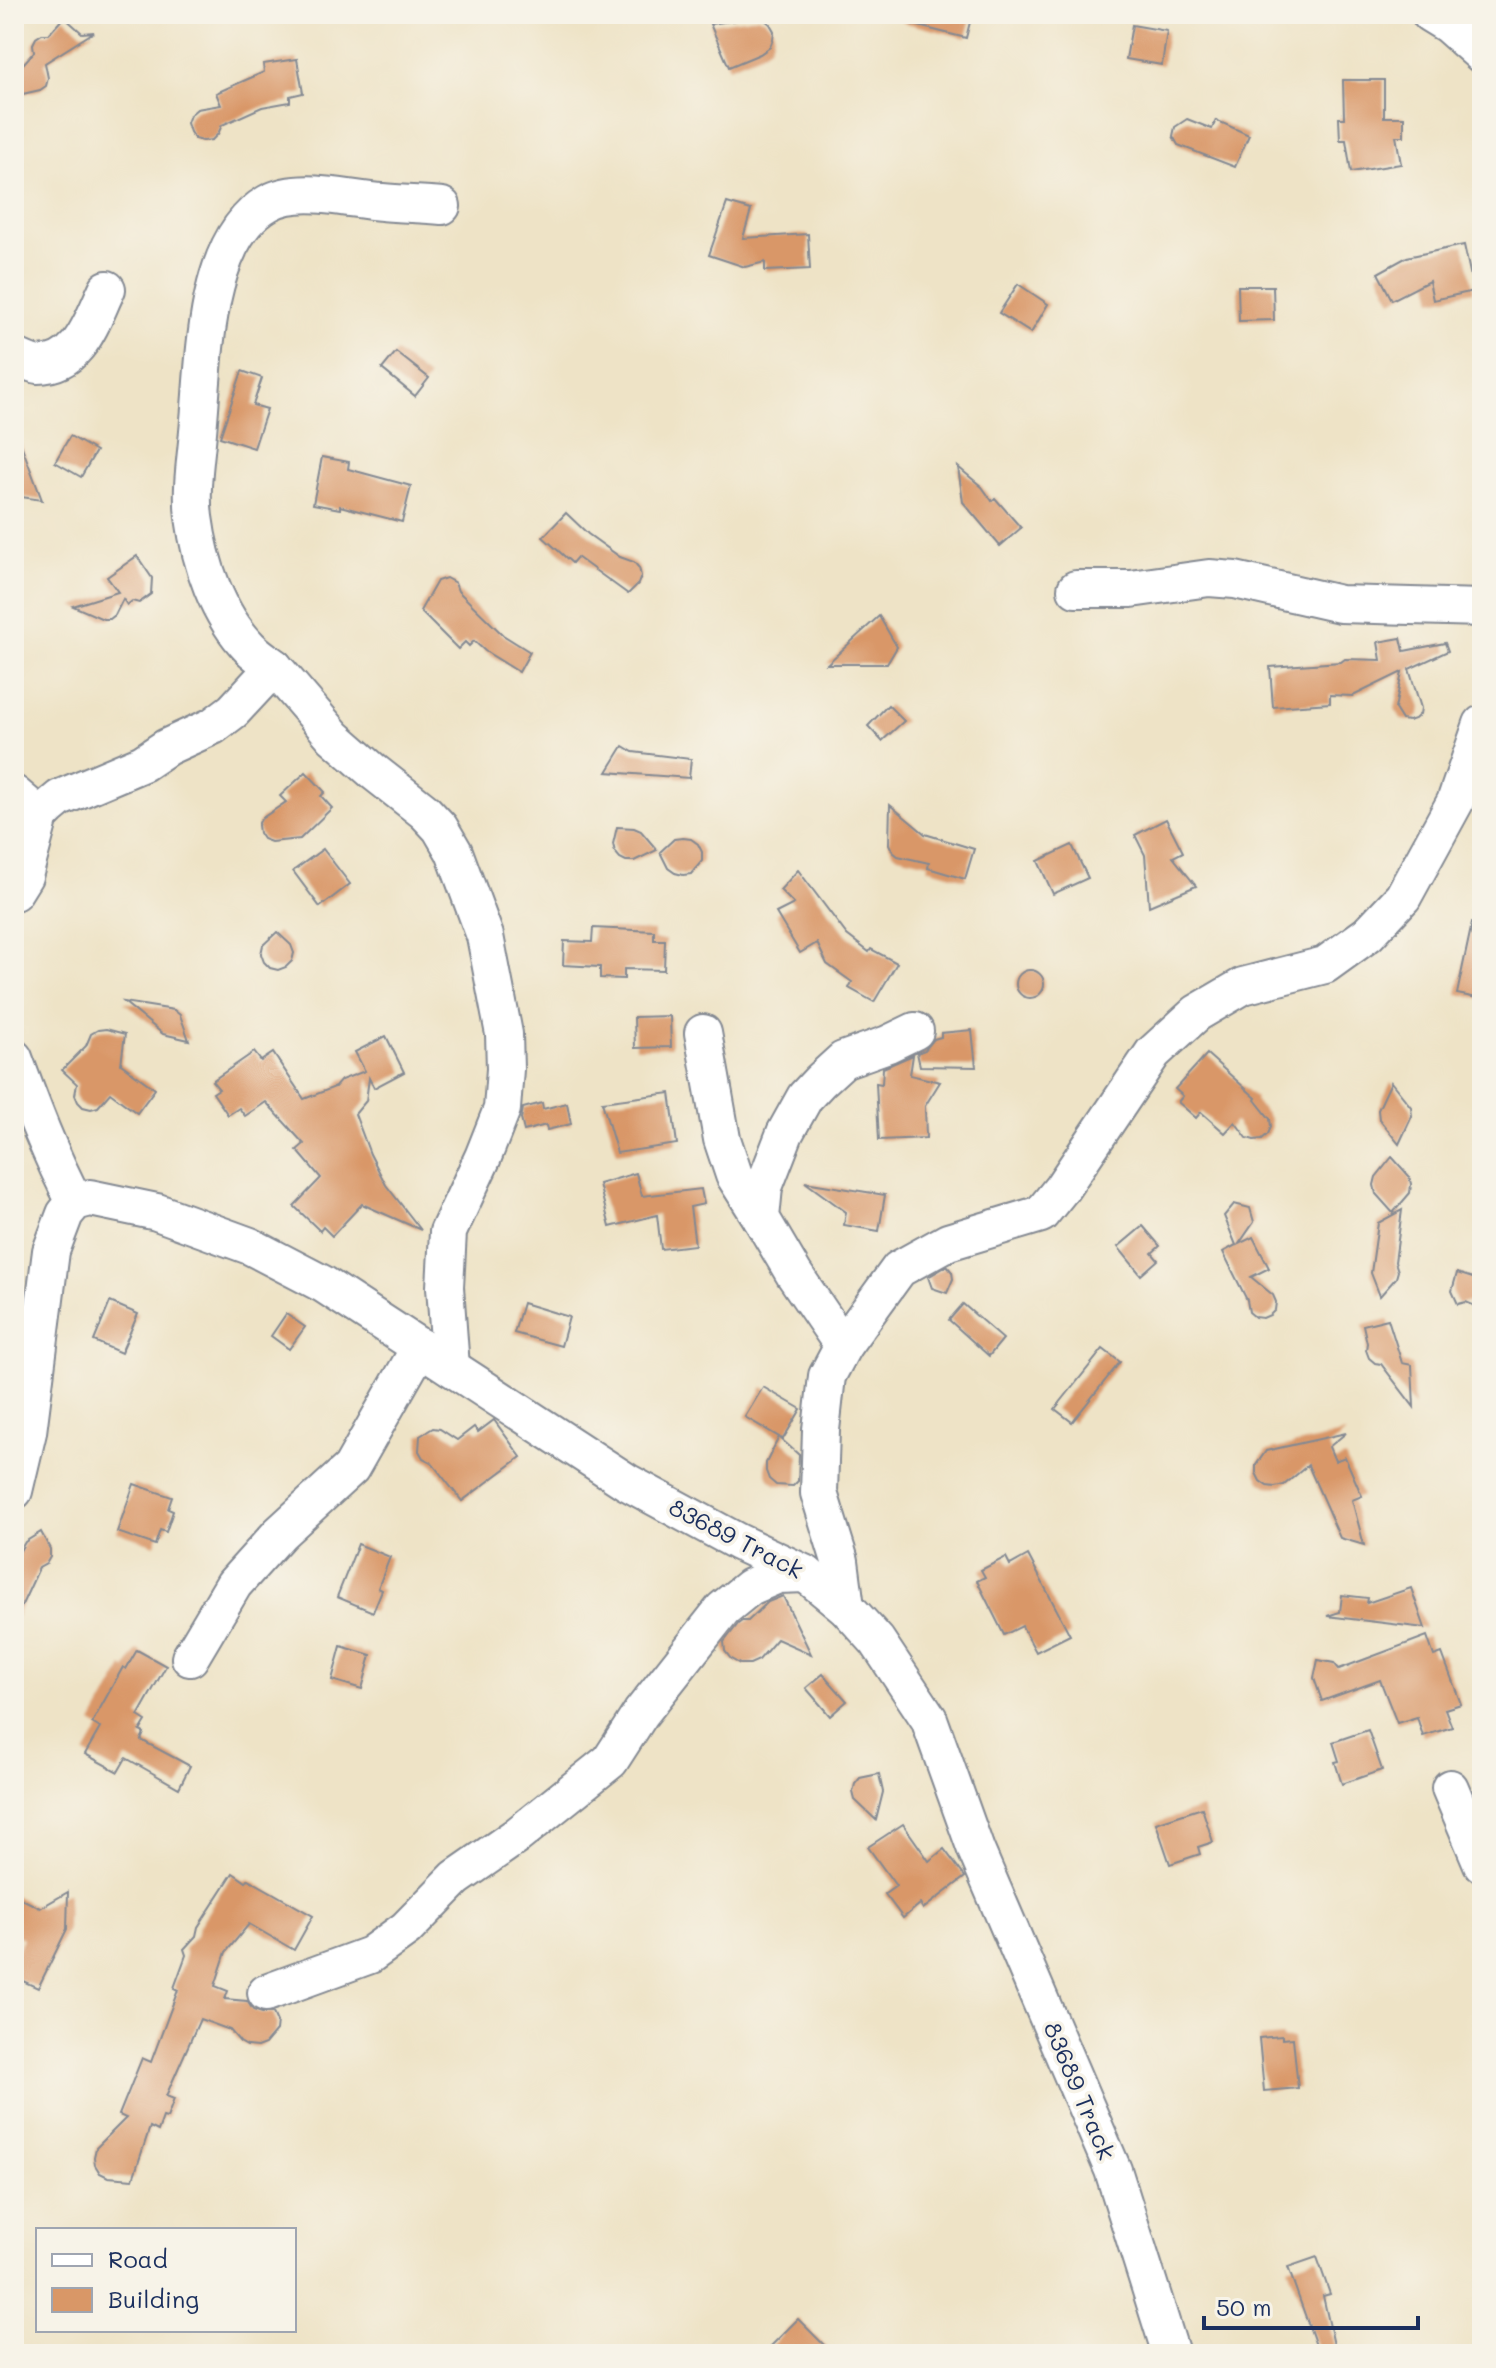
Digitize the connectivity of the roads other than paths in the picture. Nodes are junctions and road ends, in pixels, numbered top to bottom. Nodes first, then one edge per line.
1 (1430, 14) edge
2 (1482, 55) edge
3 (442, 206) dead end
4 (107, 289) dead end
5 (14, 356) edge
6 (1076, 589) dead end
7 (1482, 608) edge
8 (274, 667) junction
9 (1482, 724) edge
10 (27, 805) edge
11 (14, 892) edge
12 (915, 1031) dead end
13 (703, 1033) dead end
14 (14, 1058) edge
15 (75, 1202) junction
16 (761, 1218) junction
17 (843, 1346) junction
18 (420, 1347) junction
19 (451, 1367) junction
20 (14, 1491) edge
21 (806, 1574) junction
22 (846, 1607) junction
23 (190, 1658) dead end
24 (1450, 1788) dead end
25 (1482, 1864) edge
26 (266, 1993) dead end
27 (1171, 2354) edge

1 - 2 street
3 - 8 street
4 - 5 street
6 - 7 street
8 - 10 street
8 - 19 street
9 - 17 street
10 - 11 street
12 - 16 street
13 - 16 street
14 - 15 street
15 - 18 street, 83689 Track
15 - 20 street
16 - 17 street
17 - 22 street
18 - 19 street, 83689 Track
18 - 23 street
19 - 21 street, 83689 Track
21 - 22 street, 83689 Track
21 - 26 street
22 - 27 street, 83689 Track
24 - 25 street

